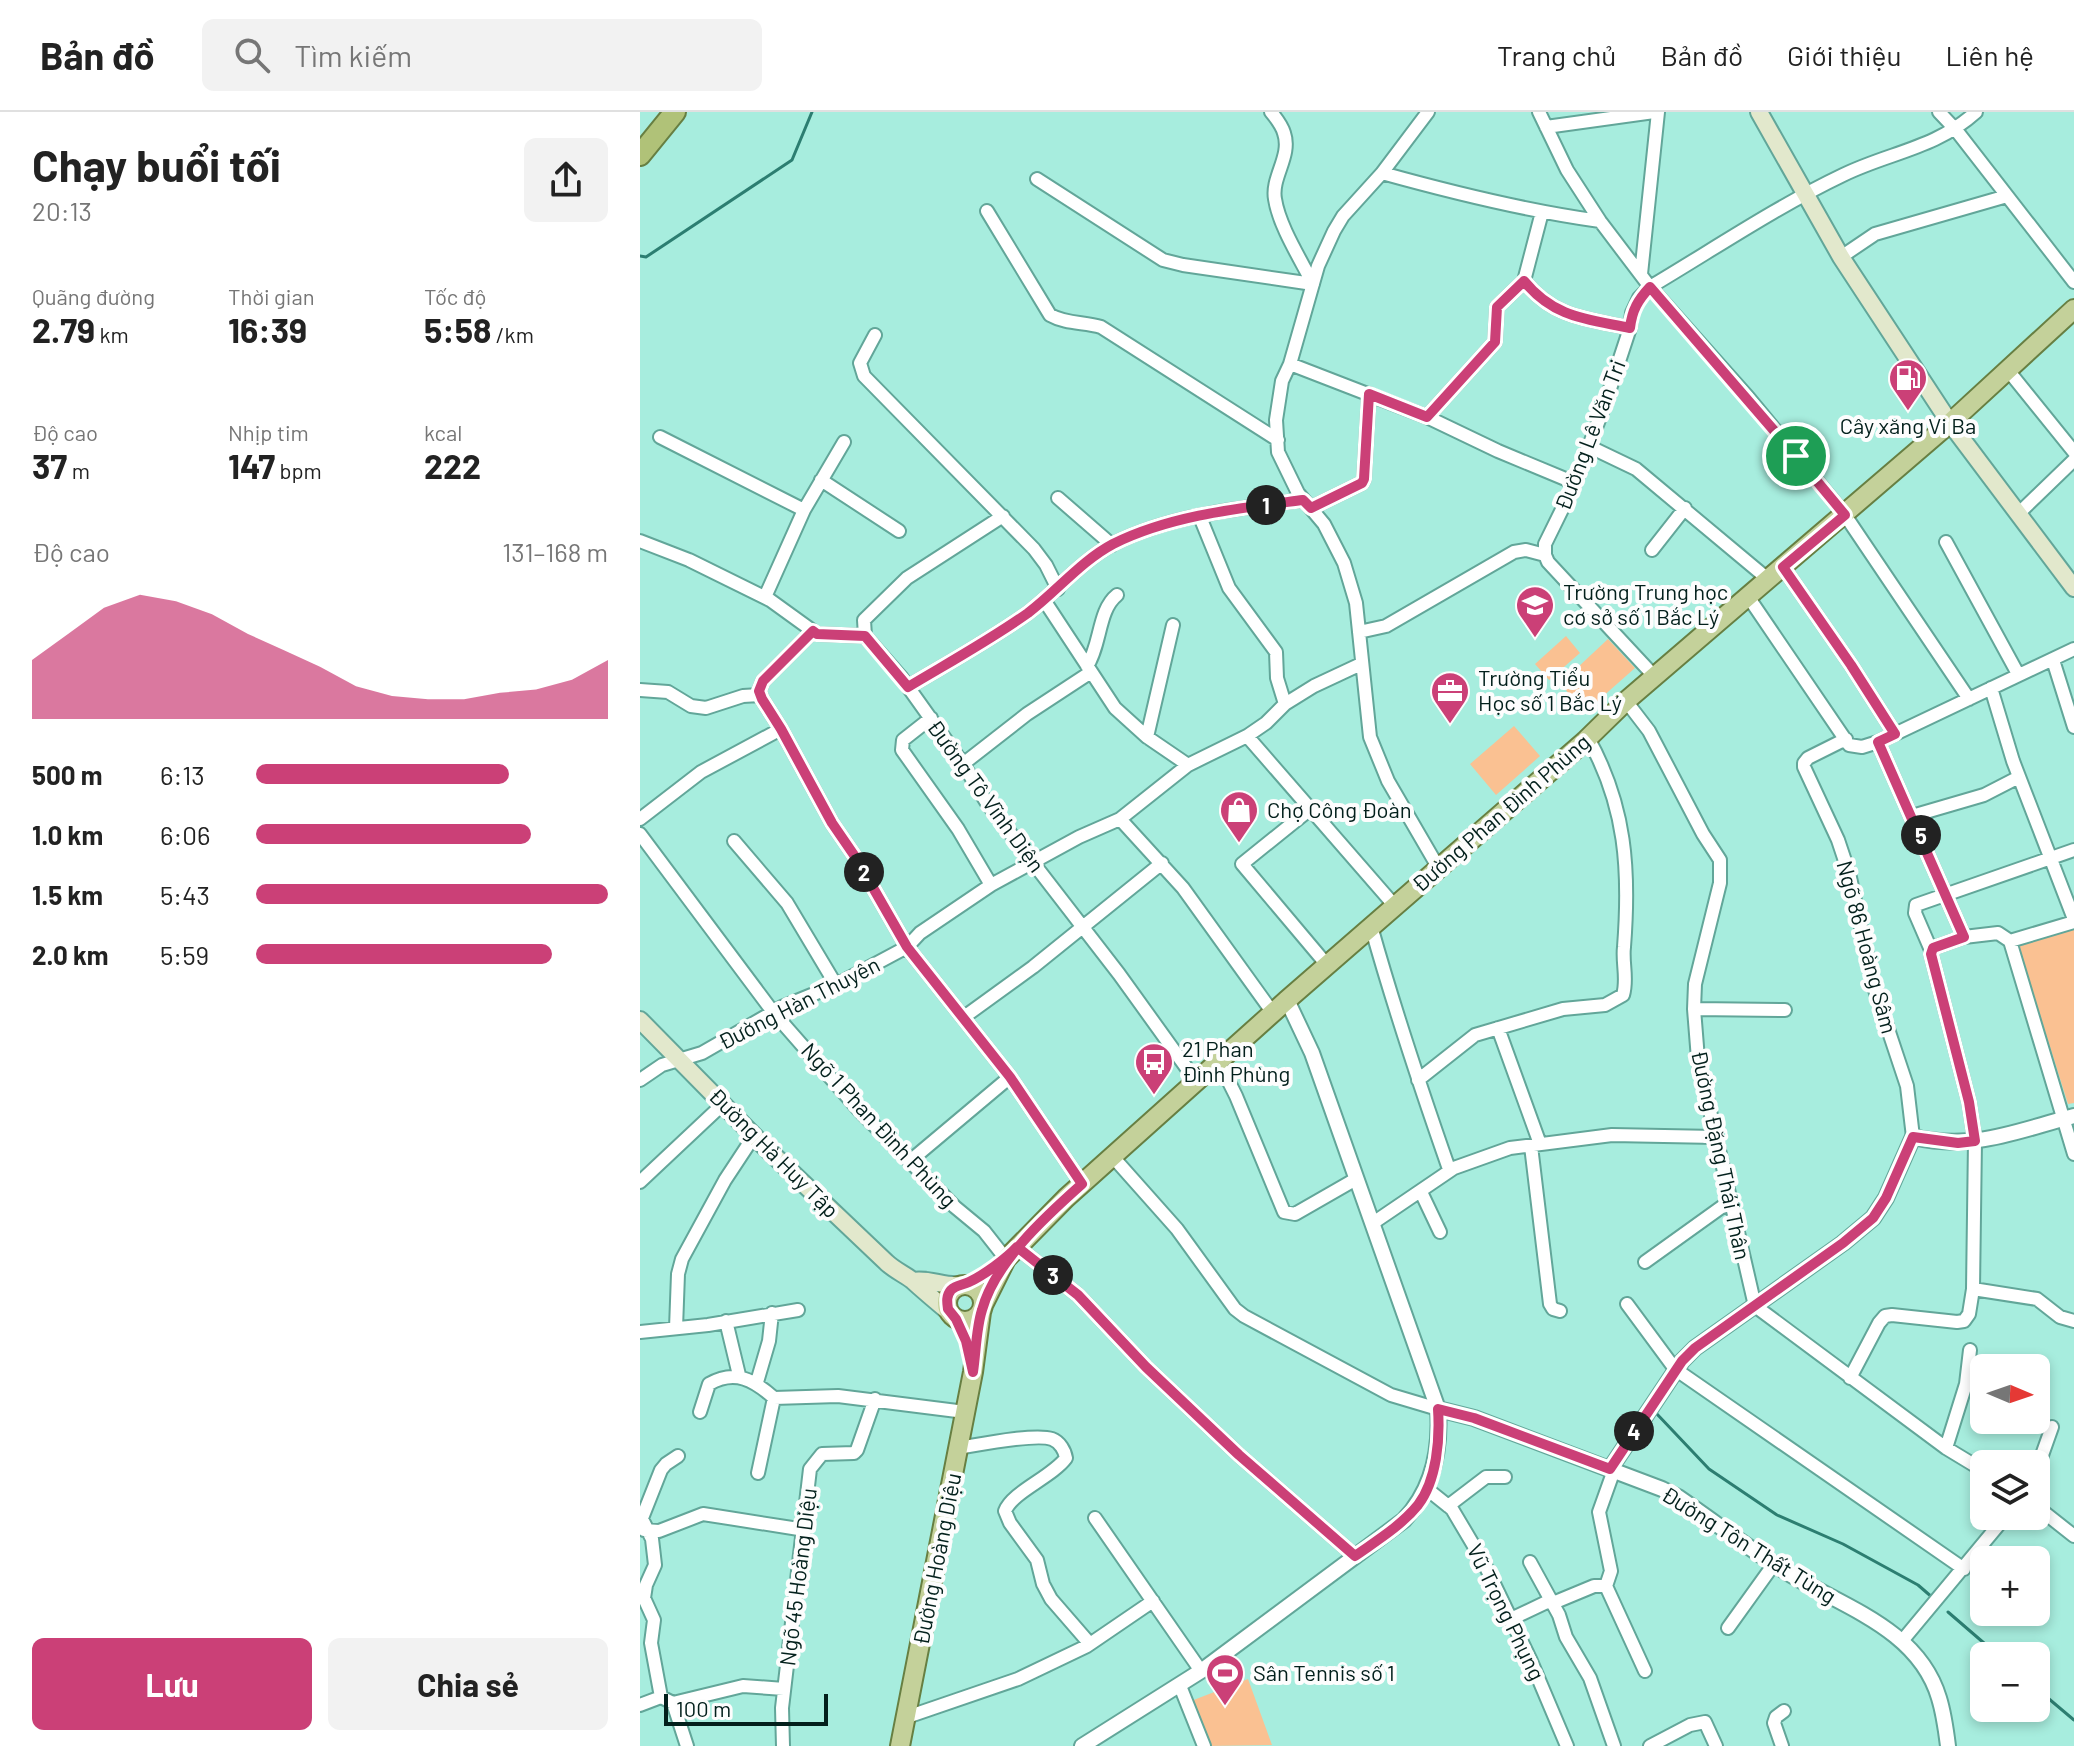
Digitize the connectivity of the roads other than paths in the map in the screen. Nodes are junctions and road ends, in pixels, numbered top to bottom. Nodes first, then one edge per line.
1 (675, 112) edge
2 (1271, 112) edge
3 (1428, 112) edge
4 (1539, 112) edge
5 (1656, 112) edge
6 (1759, 112) edge
7 (1939, 112) edge
8 (1976, 112) edge
9 (1546, 127) junction
10 (1956, 130) junction
11 (640, 155) edge
12 (1382, 173) junction
13 (1037, 179) dead end
14 (1804, 195) junction
15 (2007, 196) junction
16 (987, 211) dead end
17 (1542, 212) junction
18 (1600, 221) junction
19 (1841, 257) junction
20 (1641, 274) junction
21 (1524, 281) junction
22 (2074, 282) edge
23 (1313, 284) junction
24 (1650, 287) junction
25 (2074, 309) edge
26 (1630, 328) junction
27 (875, 335) dead end
28 (1290, 364) junction
29 (2007, 369) junction
30 (1369, 394) junction
31 (1427, 417) junction
32 (1950, 423) junction
33 (660, 437) dead end
34 (1278, 440) junction
35 (844, 442) dead end
36 (1588, 446) junction
37 (2074, 452) edge
38 (2074, 460) edge
39 (821, 480) junction
40 (1575, 483) junction
41 (1058, 498) dead end
42 (1307, 504) junction
43 (1685, 508) junction
44 (804, 510) junction
45 (2018, 514) junction
46 (1845, 515) junction
47 (1003, 516) junction
48 (1200, 517) junction
49 (899, 531) dead end
50 (640, 541) edge
51 (1946, 542) dead end
52 (1112, 545) junction
53 (1652, 550) dead end
54 (1545, 555) junction
55 (1783, 567) junction
56 (1769, 580) junction
57 (2074, 588) edge
58 (1058, 589) junction
59 (1117, 595) dead end
60 (765, 597) junction
61 (1749, 598) junction
62 (1044, 600) junction
63 (1173, 625) dead end
64 (813, 631) junction
65 (1359, 632) junction
66 (865, 636) junction
67 (2074, 649) edge
68 (2053, 660) junction
69 (1361, 664) junction
70 (1089, 669) junction
71 (2018, 674) junction
72 (1655, 677) junction
73 (908, 687) junction
74 (1991, 688) junction
75 (640, 690) edge
76 (760, 695) junction
77 (1969, 699) junction
78 (1626, 701) junction
79 (1285, 704) junction
80 (931, 718) junction
81 (2074, 727) edge
82 (781, 729) junction
83 (1895, 734) junction
84 (1247, 736) junction
85 (1147, 737) junction
86 (1588, 738) junction
87 (1846, 739) junction
88 (1878, 742) junction
89 (963, 764) junction
90 (1188, 765) junction
91 (2019, 777) junction
92 (1309, 810) junction
93 (1912, 816) junction
94 (640, 819) edge
95 (1120, 819) junction
96 (640, 834) edge
97 (734, 841) dead end
98 (2074, 850) edge
99 (2052, 857) junction
100 (1032, 861) junction
101 (1162, 863) junction
102 (1438, 867) junction
103 (991, 885) junction
104 (1946, 892) junction
105 (1394, 905) junction
106 (2074, 921) edge
107 (1371, 926) junction
108 (1083, 927) junction
109 (1964, 937) junction
110 (2010, 941) junction
111 (907, 947) junction
112 (1931, 950) junction
113 (1327, 965) junction
114 (836, 985) junction
115 (1280, 1006) junction
116 (1694, 1009) junction
117 (1785, 1010) dead end
118 (773, 1012) junction
119 (964, 1017) junction
120 (640, 1020) edge
121 (1498, 1028) junction
122 (681, 1060) junction
123 (1219, 1062) junction
124 (1010, 1077) junction
125 (640, 1080) edge
126 (1418, 1080) junction
127 (1196, 1081) junction
128 (723, 1104) junction
129 (2069, 1117) edge
130 (754, 1136) junction
131 (1716, 1137) junction
132 (1913, 1137) junction
133 (1975, 1141) junction
134 (1536, 1145) junction
135 (2074, 1154) edge
136 (1113, 1157) junction
137 (910, 1161) junction
138 (1454, 1168) junction
139 (1356, 1179) junction
140 (640, 1182) edge
141 (1082, 1184) junction
142 (1421, 1192) junction
143 (1730, 1201) junction
144 (1373, 1223) junction
145 (1440, 1232) dead end
146 (1012, 1253) junction
147 (1645, 1262) dead end
148 (913, 1281) junction
149 (962, 1284) junction
150 (1973, 1289) junction
151 (1627, 1304) dead end
152 (1755, 1306) junction
153 (982, 1308) junction
154 (798, 1310) dead end
155 (1560, 1311) dead end
156 (772, 1313) junction
157 (953, 1316) junction
158 (726, 1321) junction
159 (2074, 1321) edge
160 (676, 1328) junction
161 (640, 1332) edge
162 (1970, 1350) dead end
163 (1675, 1369) junction
164 (973, 1372) junction
165 (739, 1375) junction
166 (1850, 1378) junction
167 (757, 1382) junction
168 (774, 1398) junction
169 (875, 1399) junction
170 (1438, 1409) junction
171 (700, 1412) dead end
172 (965, 1412) junction
173 (2052, 1427) dead end
174 (958, 1448) junction
175 (1946, 1448) junction
176 (2044, 1450) edge
177 (678, 1456) dead end
178 (1970, 1463) edge
179 (1612, 1470) junction
180 (758, 1473) dead end
181 (1505, 1477) dead end
182 (1427, 1489) junction
183 (1448, 1506) junction
184 (2050, 1517) edge
185 (1095, 1518) dead end
186 (642, 1524) edge
187 (805, 1530) junction
188 (1995, 1530) edge
189 (2074, 1536) edge
190 (1355, 1556) junction
191 (1530, 1562) dead end
192 (1774, 1564) junction
193 (1964, 1569) junction
194 (1606, 1586) junction
195 (1153, 1601) junction
196 (1552, 1602) junction
197 (1511, 1619) junction
198 (1728, 1628) dead end
199 (1902, 1641) junction
200 (1090, 1644) junction
201 (1201, 1671) junction
202 (1645, 1671) dead end
203 (1180, 1686) junction
204 (784, 1689) junction
205 (667, 1700) junction
206 (640, 1705) edge
207 (1784, 1711) dead end
208 (907, 1717) junction
209 (1667, 1742) edge
210 (687, 1746) edge
211 (783, 1746) edge
212 (900, 1746) edge
213 (1082, 1746) edge
214 (1204, 1746) edge
215 (1567, 1746) edge
216 (1614, 1746) edge
217 (1650, 1746) edge
218 (1716, 1746) edge
219 (1782, 1746) edge
220 (1948, 1746) edge

1 - 11 highway
2 - 23 street
3 - 12 street
4 - 9 street
5 - 9 street
5 - 20 street
6 - 14 main road
7 - 10 street
8 - 10 street, Đường Lê Văn Tri
9 - 18 street
10 - 14 street, Đường Lê Văn Tri
10 - 15 street
12 - 17 street
12 - 23 street
13 - 23 street
14 - 19 main road
14 - 24 street, Đường Lê Văn Tri
15 - 19 street
15 - 22 street
16 - 34 street
17 - 18 street
17 - 21 street
18 - 20 street
19 - 32 main road
20 - 24 street
21 - 26 street
21 - 31 street
23 - 28 street
24 - 26 street, Đường Lê Văn Tri
24 - 46 street
25 - 29 main road, Đường Phan Đình Phùng
26 - 36 street, Đường Lê Văn Tri
27 - 47 street
28 - 30 street
28 - 34 street
29 - 32 main road, Đường Phan Đình Phùng
29 - 37 street
30 - 31 street
30 - 42 street
31 - 40 street
32 - 45 main road
32 - 46 main road, Đường Phan Đình Phùng
33 - 44 street
34 - 42 street
35 - 39 street
36 - 40 street, Đường Lê Văn Tri
36 - 43 street
38 - 45 street
39 - 44 street
39 - 49 street
40 - 54 street, Đường Lê Văn Tri
41 - 52 street
42 - 48 street
42 - 65 street
43 - 53 street
43 - 56 street
44 - 60 street
45 - 57 main road
46 - 55 main road, Đường Phan Đình Phùng
46 - 77 street
47 - 58 street
47 - 66 street
48 - 52 street
48 - 79 street
50 - 60 street
51 - 71 street
52 - 58 street
54 - 65 street
54 - 72 street
55 - 56 main road, Đường Phan Đình Phùng
55 - 83 street
56 - 61 main road, Đường Phan Đình Phùng
58 - 62 street
59 - 70 street
60 - 64 street
61 - 72 main road, Đường Phan Đình Phùng
61 - 87 street
62 - 70 street
62 - 73 street
63 - 85 street
64 - 66 street
64 - 76 street
65 - 69 street
66 - 73 street, Đường Tô Vĩnh Diện
67 - 68 street
68 - 71 street
68 - 81 street
69 - 79 street, Đường Hàn Thuyên
69 - 102 street
70 - 85 street
70 - 89 street
71 - 74 street
72 - 78 main road, Đường Phan Đình Phùng
73 - 80 street, Đường Tô Vĩnh Diện
74 - 77 street
74 - 91 street
75 - 76 street
76 - 82 street
77 - 83 street
78 - 86 main road, Đường Phan Đình Phùng
78 - 116 street, Đường Đặng Thái Thân
79 - 84 street, Đường Hàn Thuyên
80 - 89 street, Đường Tô Vĩnh Diện
80 - 103 street
82 - 94 street
82 - 111 street
83 - 88 street
84 - 90 street, Đường Hàn Thuyên
84 - 92 street
85 - 90 street
86 - 102 main road, Đường Phan Đình Phùng
86 - 121 street
87 - 88 street
87 - 132 street, Ngõ 86 Hoàng Sâm
88 - 93 street
89 - 100 street, Đường Tô Vĩnh Diện
90 - 95 street, Đường Hàn Thuyên
91 - 93 street
91 - 99 street
92 - 105 street
92 - 113 street
93 - 104 street
95 - 100 street, Đường Hàn Thuyên
95 - 101 street
96 - 118 street, Ngõ 1 Phan Đình Phùng
97 - 114 street
98 - 99 street
99 - 104 street
99 - 106 street
100 - 103 street, Đường Hàn Thuyên
100 - 108 street, Đường Tô Vĩnh Diện
101 - 108 street
101 - 115 street
102 - 105 main road, Đường Phan Đình Phùng
103 - 111 street, Đường Hàn Thuyên
104 - 109 street
104 - 112 street
105 - 107 main road, Đường Phan Đình Phùng
106 - 110 street
107 - 113 main road, Đường Phan Đình Phùng
107 - 126 street
108 - 119 street
108 - 127 street, Đường Tô Vĩnh Diện
109 - 110 street
109 - 112 street
110 - 129 street
111 - 114 street, Đường Hàn Thuyên
111 - 119 street
112 - 133 street
113 - 115 main road, Đường Phan Đình Phùng
114 - 118 street, Đường Hàn Thuyên
115 - 123 main road, Đường Phan Đình Phùng
115 - 139 street
116 - 117 street
116 - 131 street, Đường Đặng Thái Thân
118 - 122 street, Đường Hàn Thuyên
118 - 137 street, Ngõ 1 Phan Đình Phùng
119 - 124 street
120 - 122 main road, Đường Hà Huy Tập
121 - 126 street
121 - 134 street
122 - 125 street, Đường Hàn Thuyên
122 - 128 main road, Đường Hà Huy Tập
123 - 127 main road, Đường Phan Đình Phùng
123 - 139 street
124 - 137 street
124 - 141 street
126 - 138 street
127 - 136 main road, Đường Phan Đình Phùng
128 - 130 main road, Đường Hà Huy Tập
128 - 140 street
129 - 133 street
129 - 135 street
130 - 148 main road, Đường Hà Huy Tập
130 - 160 street
131 - 134 street
131 - 143 street, Đường Đặng Thái Thân
132 - 133 street
132 - 152 street
133 - 150 street
134 - 138 street
134 - 155 street
136 - 141 main road, Đường Phan Đình Phùng
136 - 170 street
137 - 146 street, Ngõ 1 Phan Đình Phùng
138 - 142 street
139 - 144 street
141 - 146 main road, Đường Phan Đình Phùng
142 - 144 street
142 - 145 street
143 - 147 street
143 - 152 street, Đường Đặng Thái Thân
144 - 170 street
146 - 149 main road, Đường Phan Đình Phùng
146 - 153 main road, Đường Phan Đình Phùng
146 - 190 street, Ngõ 1 Phan Đình Phùng
148 - 149 main road
148 - 157 main road, Đường Hà Huy Tập
149 - 153 main road
149 - 157 main road
150 - 159 street
150 - 166 street
151 - 163 street
152 - 163 street
152 - 166 street
153 - 157 main road
153 - 164 main road, Đường Hoàng Diệu
154 - 156 street
156 - 158 street
156 - 167 street
157 - 164 main road, Đường Hoàng Diệu
158 - 160 street
158 - 165 street
160 - 161 street
162 - 175 street
163 - 179 street
163 - 193 street
164 - 172 main road, Đường Hoàng Diệu
165 - 167 street
165 - 171 street
166 - 175 street
167 - 168 street
168 - 169 street
168 - 180 street
169 - 172 street
169 - 187 street, Ngõ 45 Hoàng Diệu
170 - 179 street, Đường Tôn Thất Tùng
170 - 182 street
172 - 174 main road, Đường Hoàng Diệu
173 - 176 street
174 - 200 street
174 - 208 main road, Đường Hoàng Diệu
175 - 178 street
177 - 186 street
179 - 192 street, Đường Tôn Thất Tùng
179 - 194 street
181 - 183 street
182 - 183 street, Vũ Trọng Phụng
182 - 190 street
183 - 197 street, Vũ Trọng Phụng
184 - 189 street
185 - 195 street
186 - 187 street
186 - 205 street
187 - 204 street, Ngõ 45 Hoàng Diệu
188 - 193 street
190 - 201 street
191 - 196 street
192 - 198 street
192 - 199 street, Đường Tôn Thất Tùng
193 - 199 street
194 - 196 street
194 - 202 street
195 - 200 street
195 - 201 street
196 - 197 street
196 - 216 street
197 - 215 street, Vũ Trọng Phụng
199 - 220 street, Đường Tôn Thất Tùng
200 - 208 street
201 - 203 street
203 - 213 street
203 - 214 street
204 - 205 street
204 - 211 street, Ngõ 45 Hoàng Diệu
205 - 206 street
205 - 210 street
207 - 219 street
208 - 212 main road, Đường Hoàng Diệu
209 - 217 street
209 - 218 street

